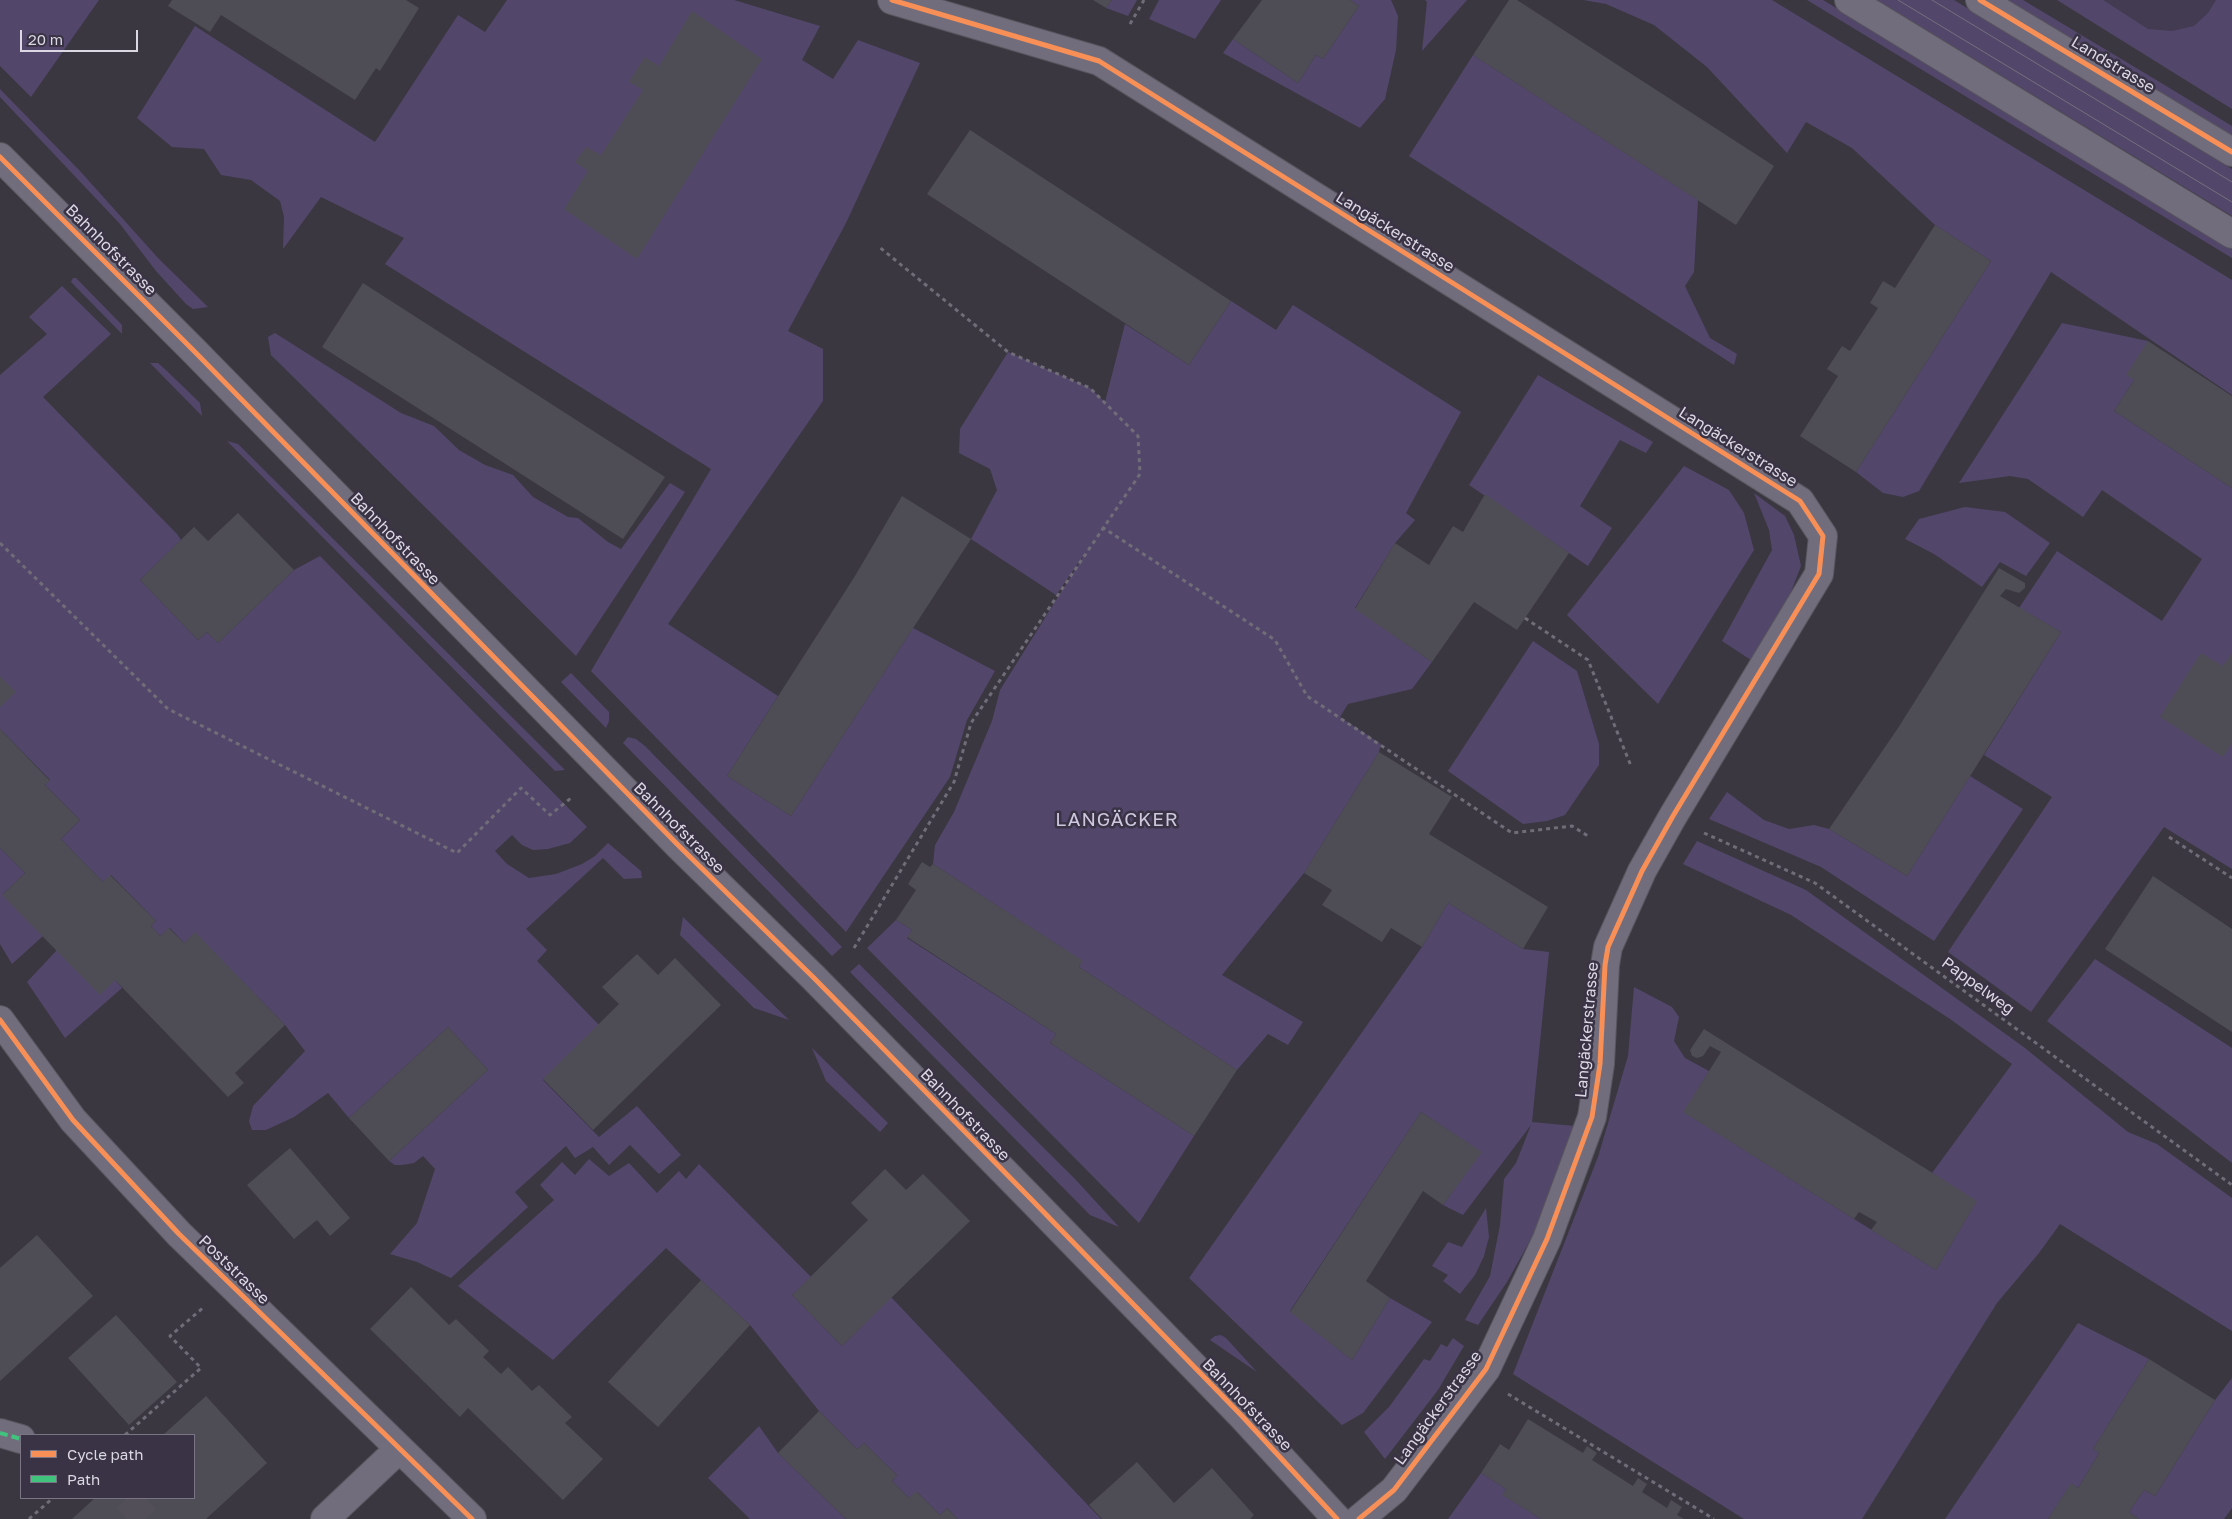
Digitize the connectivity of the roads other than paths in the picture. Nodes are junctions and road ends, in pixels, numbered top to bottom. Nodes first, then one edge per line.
1 (892, 0) edge
2 (1849, 0) edge
3 (1980, 0) edge
4 (2232, 152) edge
5 (0, 158) edge
6 (2232, 234) edge
7 (0, 1020) edge
8 (0, 1433) edge
9 (20, 1439) edge
10 (399, 1449) junction
11 (325, 1519) edge
12 (472, 1519) edge
13 (1337, 1519) edge
14 (1359, 1519) edge

1 - 14 street, Langäckerstrasse
2 - 6 street
3 - 4 street, Landstrasse
5 - 13 street, Bahnhofstrasse
7 - 10 street, Poststrasse
8 - 9 street
10 - 11 street
10 - 12 street, Poststrasse

